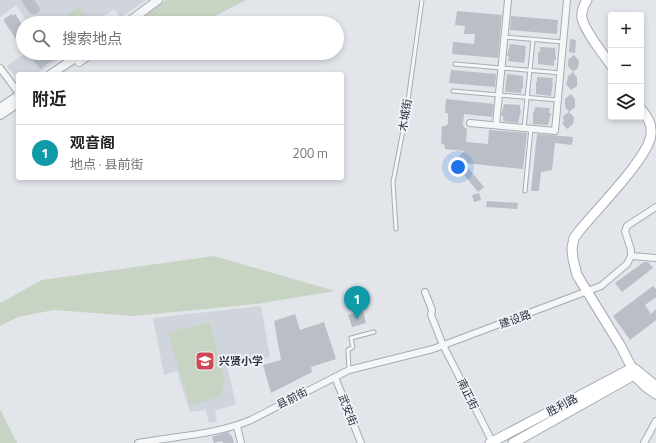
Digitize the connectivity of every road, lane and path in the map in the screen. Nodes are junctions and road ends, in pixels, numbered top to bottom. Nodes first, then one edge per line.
1 (158, 0) edge
2 (422, 0) edge
3 (508, 0) edge
4 (567, 0) edge
5 (587, 0) edge
6 (136, 16) edge
7 (505, 37) junction
8 (533, 40) junction
9 (564, 42) junction
10 (72, 60) edge
11 (81, 60) edge
12 (608, 60) edge
13 (455, 64) dead end
14 (0, 68) edge
15 (502, 68) junction
16 (530, 71) junction
17 (54, 72) edge
18 (63, 72) edge
19 (561, 74) junction
20 (16, 89) edge
21 (453, 91) dead end
22 (499, 95) junction
23 (16, 97) edge
24 (527, 98) junction
25 (558, 100) junction
26 (16, 104) edge
27 (0, 108) edge
28 (644, 113) edge
29 (0, 115) edge
30 (470, 123) dead end
31 (496, 125) junction
32 (528, 128) junction
33 (525, 191) dead end
34 (656, 208) edge
35 (396, 229) dead end
36 (631, 256) junction
37 (656, 258) edge
38 (425, 292) dead end
39 (587, 292) junction
40 (374, 332) dead end
41 (444, 345) junction
42 (349, 370) junction
43 (634, 371) junction
44 (335, 377) junction
45 (656, 386) edge
46 (656, 394) edge
47 (656, 421) edge
48 (237, 426) junction
49 (138, 443) edge
50 (241, 443) edge
51 (361, 443) edge
52 (492, 443) edge
53 (513, 443) edge
54 (644, 443) edge

1 - 6 street
2 - 35 lane, 木城街
3 - 7 street
4 - 9 street
5 - 12 main road
7 - 8 lane
7 - 15 street
8 - 9 lane
8 - 16 lane
9 - 19 street
10 - 17 street
11 - 18 street
13 - 15 lane
14 - 20 street
15 - 16 lane
15 - 22 street
16 - 19 lane
16 - 24 lane
19 - 25 street
21 - 22 lane
22 - 24 lane
22 - 31 street
23 - 27 street
24 - 25 lane
24 - 32 lane
25 - 32 street
26 - 29 street
28 - 39 main road
30 - 31 street
31 - 32 street
32 - 33 lane
34 - 36 street
36 - 37 street
36 - 39 street, 建设路
38 - 41 street, 南正街
39 - 41 street, 建设路
39 - 43 main road
40 - 42 lane
41 - 42 street, 县前街
41 - 52 street, 南正街
42 - 44 street, 县前街
43 - 45 main road
43 - 46 main road
43 - 52 main road, 胜利路
43 - 53 main road, 胜利路
44 - 48 street, 县前街
44 - 51 street, 武安街
47 - 54 street
48 - 49 street, 县前街
48 - 50 street

